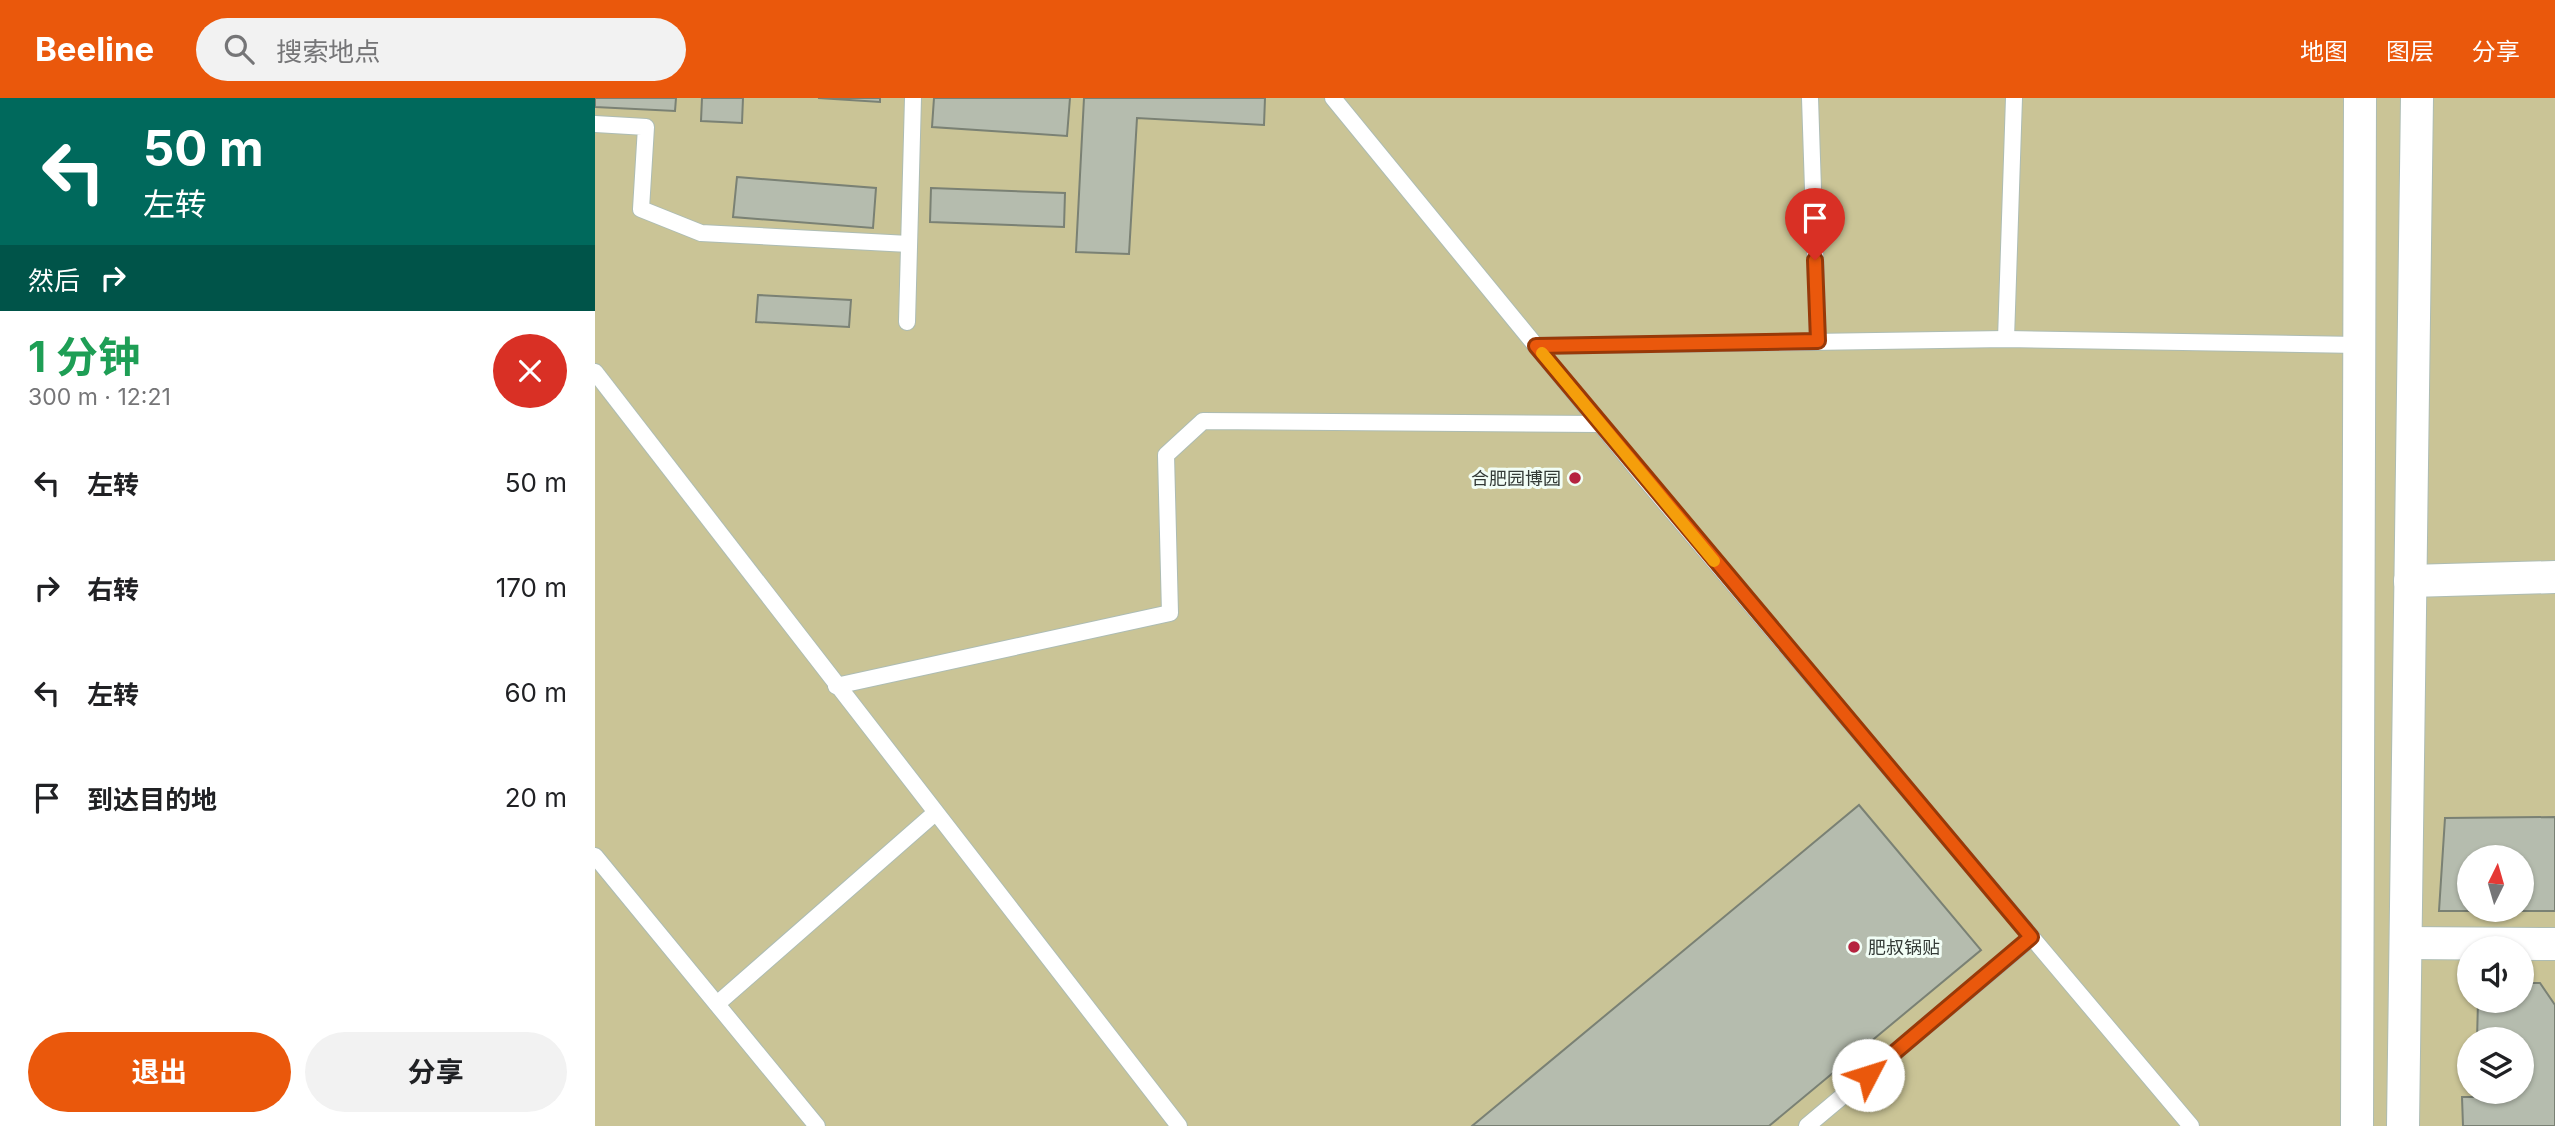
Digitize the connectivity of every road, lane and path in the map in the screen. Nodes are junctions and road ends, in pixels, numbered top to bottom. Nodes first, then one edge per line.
1 (913, 98) edge
2 (1333, 98) edge
3 (1810, 98) edge
4 (2014, 98) edge
5 (2360, 98) edge
6 (2417, 98) edge
7 (595, 124) edge
8 (909, 244) junction
9 (907, 322) dead end
10 (2006, 339) junction
11 (1818, 341) junction
12 (2359, 345) junction
13 (1536, 346) junction
14 (595, 372) edge
15 (1599, 424) junction
16 (2555, 577) edge
17 (2410, 581) junction
18 (836, 686) junction
19 (936, 813) junction
20 (595, 856) edge
21 (2031, 937) junction
22 (2406, 943) junction
23 (2555, 944) edge
24 (716, 1003) junction
25 (817, 1126) edge
26 (1179, 1126) edge
27 (1807, 1126) edge
28 (2190, 1126) edge
29 (2357, 1126) edge
30 (2403, 1126) edge

1 - 8 lane
2 - 13 lane
3 - 11 lane
4 - 10 lane
5 - 12 street
6 - 17 street
7 - 8 lane
8 - 9 lane
10 - 11 lane
10 - 12 lane
11 - 13 lane
12 - 29 street
13 - 15 lane
14 - 18 lane
15 - 18 lane
15 - 21 lane
16 - 17 street
17 - 22 street
18 - 19 lane
19 - 24 lane
19 - 26 lane
20 - 24 lane
21 - 27 lane
21 - 28 lane
22 - 23 street
22 - 30 street
24 - 25 lane

